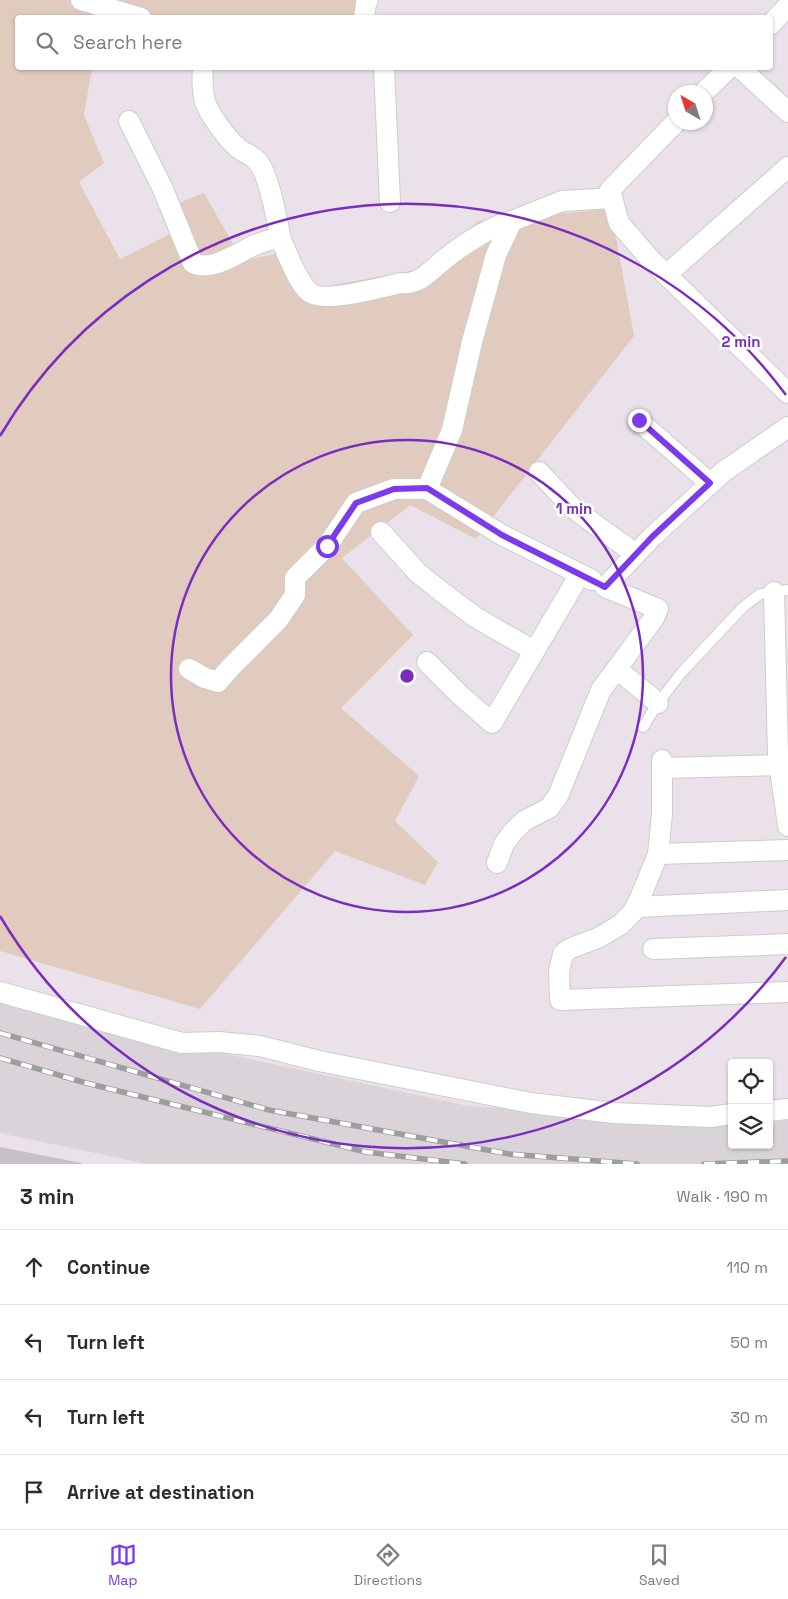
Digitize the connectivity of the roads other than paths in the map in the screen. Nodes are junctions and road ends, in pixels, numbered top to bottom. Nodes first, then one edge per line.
1 (81, 0) edge
2 (368, 0) edge
3 (788, 6) edge
4 (132, 15) edge
5 (364, 15) edge
6 (773, 21) edge
7 (203, 70) edge
8 (384, 70) edge
9 (722, 70) edge
10 (742, 70) edge
11 (710, 85) edge
12 (788, 112) edge
13 (129, 121) dead end
14 (668, 130) edge
15 (788, 166) edge
16 (612, 198) junction
17 (390, 202) dead end
18 (512, 221) junction
19 (281, 240) junction
20 (666, 275) junction
21 (788, 393) edge
22 (639, 420) dead end
23 (788, 426) edge
24 (539, 472) dead end
25 (710, 483) junction
26 (427, 488) junction
27 (381, 532) dead end
28 (636, 554) junction
29 (580, 574) junction
30 (605, 587) junction
31 (781, 591) edge
32 (782, 643) edge
33 (534, 652) junction
34 (427, 662) dead end
35 (189, 669) dead end
36 (617, 669) junction
37 (658, 703) junction
38 (643, 726) dead end
39 (783, 769) edge
40 (787, 815) edge
41 (788, 850) edge
42 (658, 854) junction
43 (497, 862) dead end
44 (788, 900) edge
45 (636, 907) junction
46 (788, 944) edge
47 (654, 949) dead end
48 (0, 992) edge
49 (788, 992) edge
50 (788, 1109) edge
51 (773, 1110) edge
52 (728, 1115) edge

1 - 4 street
2 - 5 street
3 - 6 street
7 - 19 street
8 - 17 street
9 - 11 street
10 - 12 street
13 - 19 street
14 - 16 street
15 - 20 street
16 - 18 street
16 - 20 street
18 - 19 street
18 - 26 street
20 - 21 street
22 - 25 street
23 - 25 street
24 - 28 street
25 - 28 street
26 - 29 street
26 - 35 street
27 - 33 street
28 - 30 street
29 - 30 street
29 - 33 street
30 - 36 street
31 - 32 street
31 - 37 lane
32 - 39 street
33 - 34 street
36 - 37 street
36 - 43 street
37 - 38 lane
39 - 40 street
39 - 42 street
41 - 42 street
42 - 45 street
44 - 45 street
45 - 49 street
46 - 47 street
48 - 52 street
50 - 51 street

